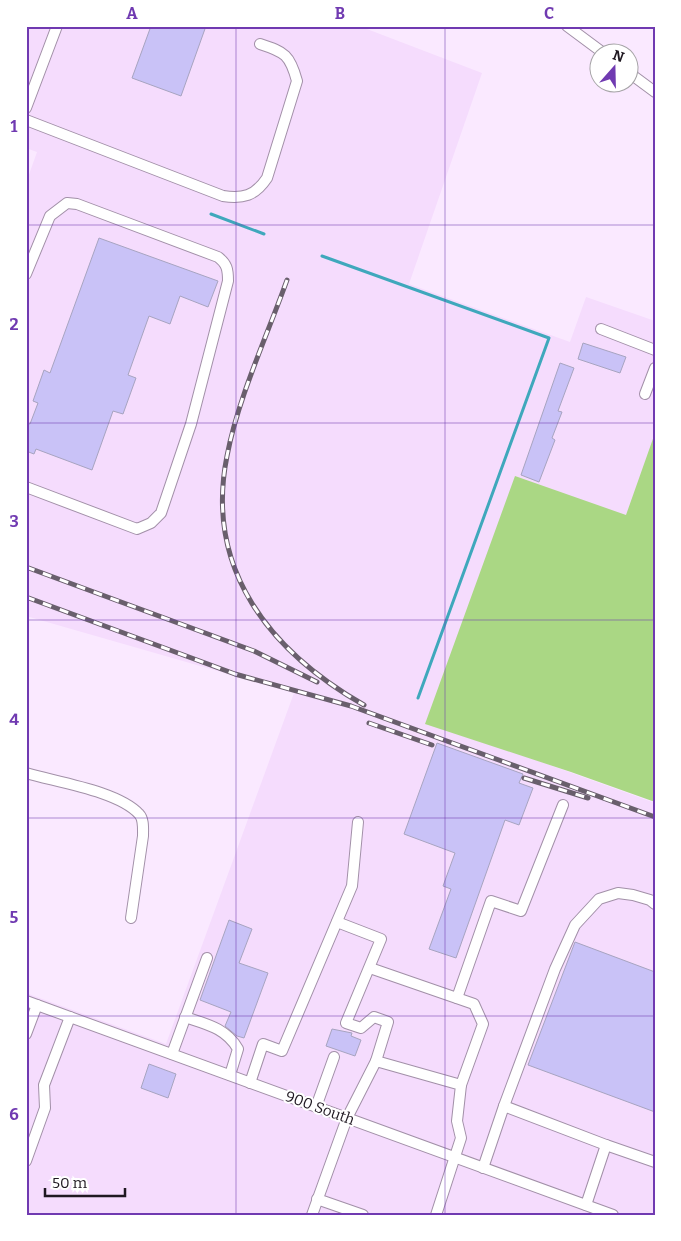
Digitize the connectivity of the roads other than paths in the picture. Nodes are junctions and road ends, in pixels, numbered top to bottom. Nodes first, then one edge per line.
1 (57, 26) edge
2 (567, 26) edge
3 (589, 42) edge
4 (260, 44) dead end
5 (638, 79) edge
6 (655, 92) edge
7 (26, 108) edge
8 (26, 120) edge
9 (26, 274) edge
10 (601, 329) dead end
11 (655, 350) edge
12 (655, 368) edge
13 (645, 394) dead end
14 (26, 487) edge
15 (26, 773) edge
16 (563, 805) dead end
17 (358, 822) dead end
18 (655, 904) edge
19 (131, 918) dead end
20 (337, 922) junction
21 (207, 958) dead end
22 (370, 968) junction
23 (457, 998) junction
24 (26, 1001) edge
25 (37, 1005) junction
26 (70, 1017) junction
27 (185, 1017) junction
28 (26, 1034) edge
29 (172, 1054) junction
30 (334, 1057) dead end
31 (376, 1061) junction
32 (230, 1076) junction
33 (250, 1083) junction
34 (461, 1085) junction
35 (504, 1106) junction
36 (316, 1107) junction
37 (347, 1118) junction
38 (606, 1145) junction
39 (455, 1157) junction
40 (26, 1161) edge
41 (655, 1162) edge
42 (483, 1168) junction
43 (318, 1199) junction
44 (586, 1205) junction
45 (312, 1215) edge
46 (362, 1215) edge
47 (436, 1215) edge
48 (613, 1215) edge

1 - 7 street
2 - 3 street
4 - 8 street
5 - 6 street
9 - 14 street
10 - 11 street
12 - 13 street
15 - 19 street
16 - 23 street
17 - 20 street
18 - 35 street
20 - 22 street
20 - 33 street
21 - 27 street
22 - 23 street
22 - 31 street
23 - 34 street
24 - 25 street, 900 South
25 - 26 street, 900 South
25 - 28 street
26 - 29 street, 900 South
26 - 40 street
27 - 29 street
27 - 32 street
29 - 32 street, 900 South
30 - 36 street
31 - 34 street
31 - 37 street
32 - 33 street, 900 South
33 - 36 street, 900 South
34 - 39 street
35 - 38 street
35 - 42 street
36 - 37 street, 900 South
37 - 39 street, 900 South
37 - 43 street
38 - 41 street
38 - 44 street
39 - 42 street, 900 South
39 - 47 street
42 - 44 street, 900 South
43 - 45 street
43 - 46 street
44 - 48 street, 900 South

